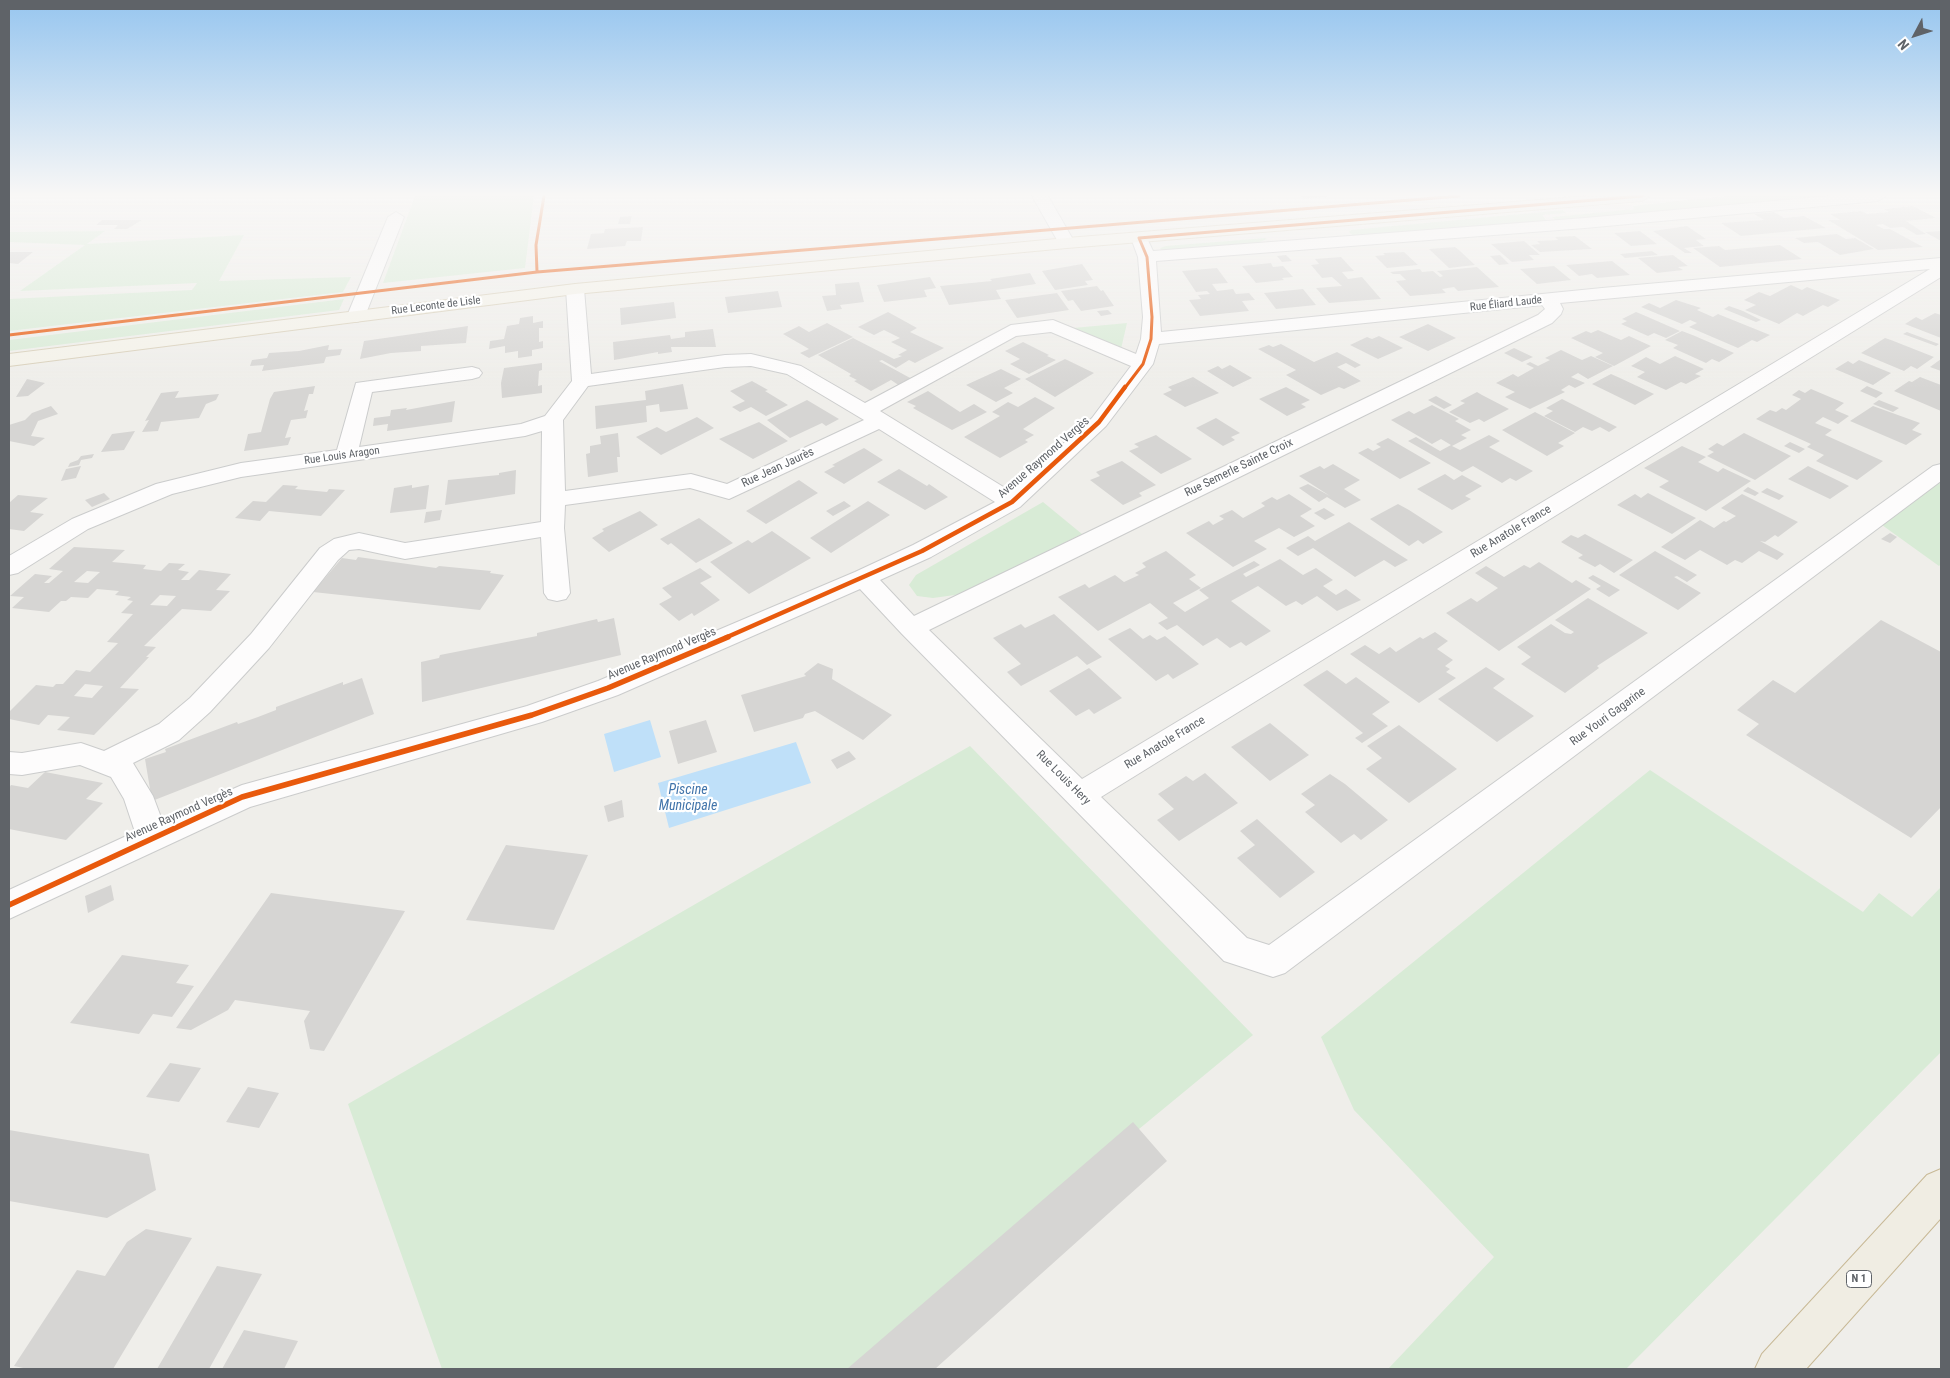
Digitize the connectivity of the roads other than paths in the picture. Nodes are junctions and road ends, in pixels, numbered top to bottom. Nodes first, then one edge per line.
1 (379, 260) edge
2 (882, 260) edge
3 (1147, 260) edge
4 (1941, 263) edge
5 (1861, 270) junction
6 (1941, 270) edge
7 (575, 289) junction
8 (1906, 291) junction
9 (1549, 300) junction
10 (356, 316) junction
11 (1151, 338) junction
12 (9, 360) edge
13 (1143, 364) junction
14 (472, 373) dead end
15 (582, 381) junction
16 (873, 416) junction
17 (552, 420) junction
18 (346, 456) junction
19 (1941, 471) edge
20 (554, 500) junction
21 (1012, 502) junction
22 (552, 528) junction
23 (9, 567) edge
24 (864, 578) junction
25 (557, 592) dead end
26 (911, 628) junction
27 (9, 763) edge
28 (105, 763) junction
29 (1080, 794) junction
30 (152, 837) junction
31 (9, 905) edge
32 (1273, 962) joint
33 (1941, 1189) edge
34 (1777, 1369) edge

1 - 10 street
2 - 7 main road, Rue Leconte de Lisle
3 - 11 street, Avenue Raymond Vergès
4 - 5 street, Rue Éliard Laude
5 - 8 street, Rue Éliard Laude
5 - 9 street, Rue Éliard Laude
6 - 8 street, Rue Anatole France
7 - 10 main road, Rue Leconte de Lisle
7 - 15 street
8 - 29 street, Rue Anatole France
9 - 11 street, Rue Éliard Laude
9 - 26 street, Rue Semerle Sainte Croix
10 - 12 main road, Rue Leconte de Lisle
11 - 13 street, Avenue Raymond Vergès
13 - 16 street, Rue Jean Jaurès
13 - 21 street, Avenue Raymond Vergès
14 - 18 street
15 - 16 street
15 - 17 street
16 - 20 street, Rue Jean Jaurès
16 - 21 street
17 - 18 street, Rue Louis Aragon
17 - 20 street
18 - 23 street, Rue Louis Aragon
19 - 32 street, Rue Youri Gagarine
20 - 22 street
21 - 24 street, Avenue Raymond Vergès
22 - 25 street
22 - 28 street
24 - 26 street, Rue Louis Hery
24 - 30 street, Avenue Raymond Vergès
26 - 29 street, Rue Louis Hery
27 - 28 street
28 - 30 street
29 - 32 street, Rue Louis Hery
30 - 31 street, Avenue Raymond Vergès
33 - 34 highway, N 1

